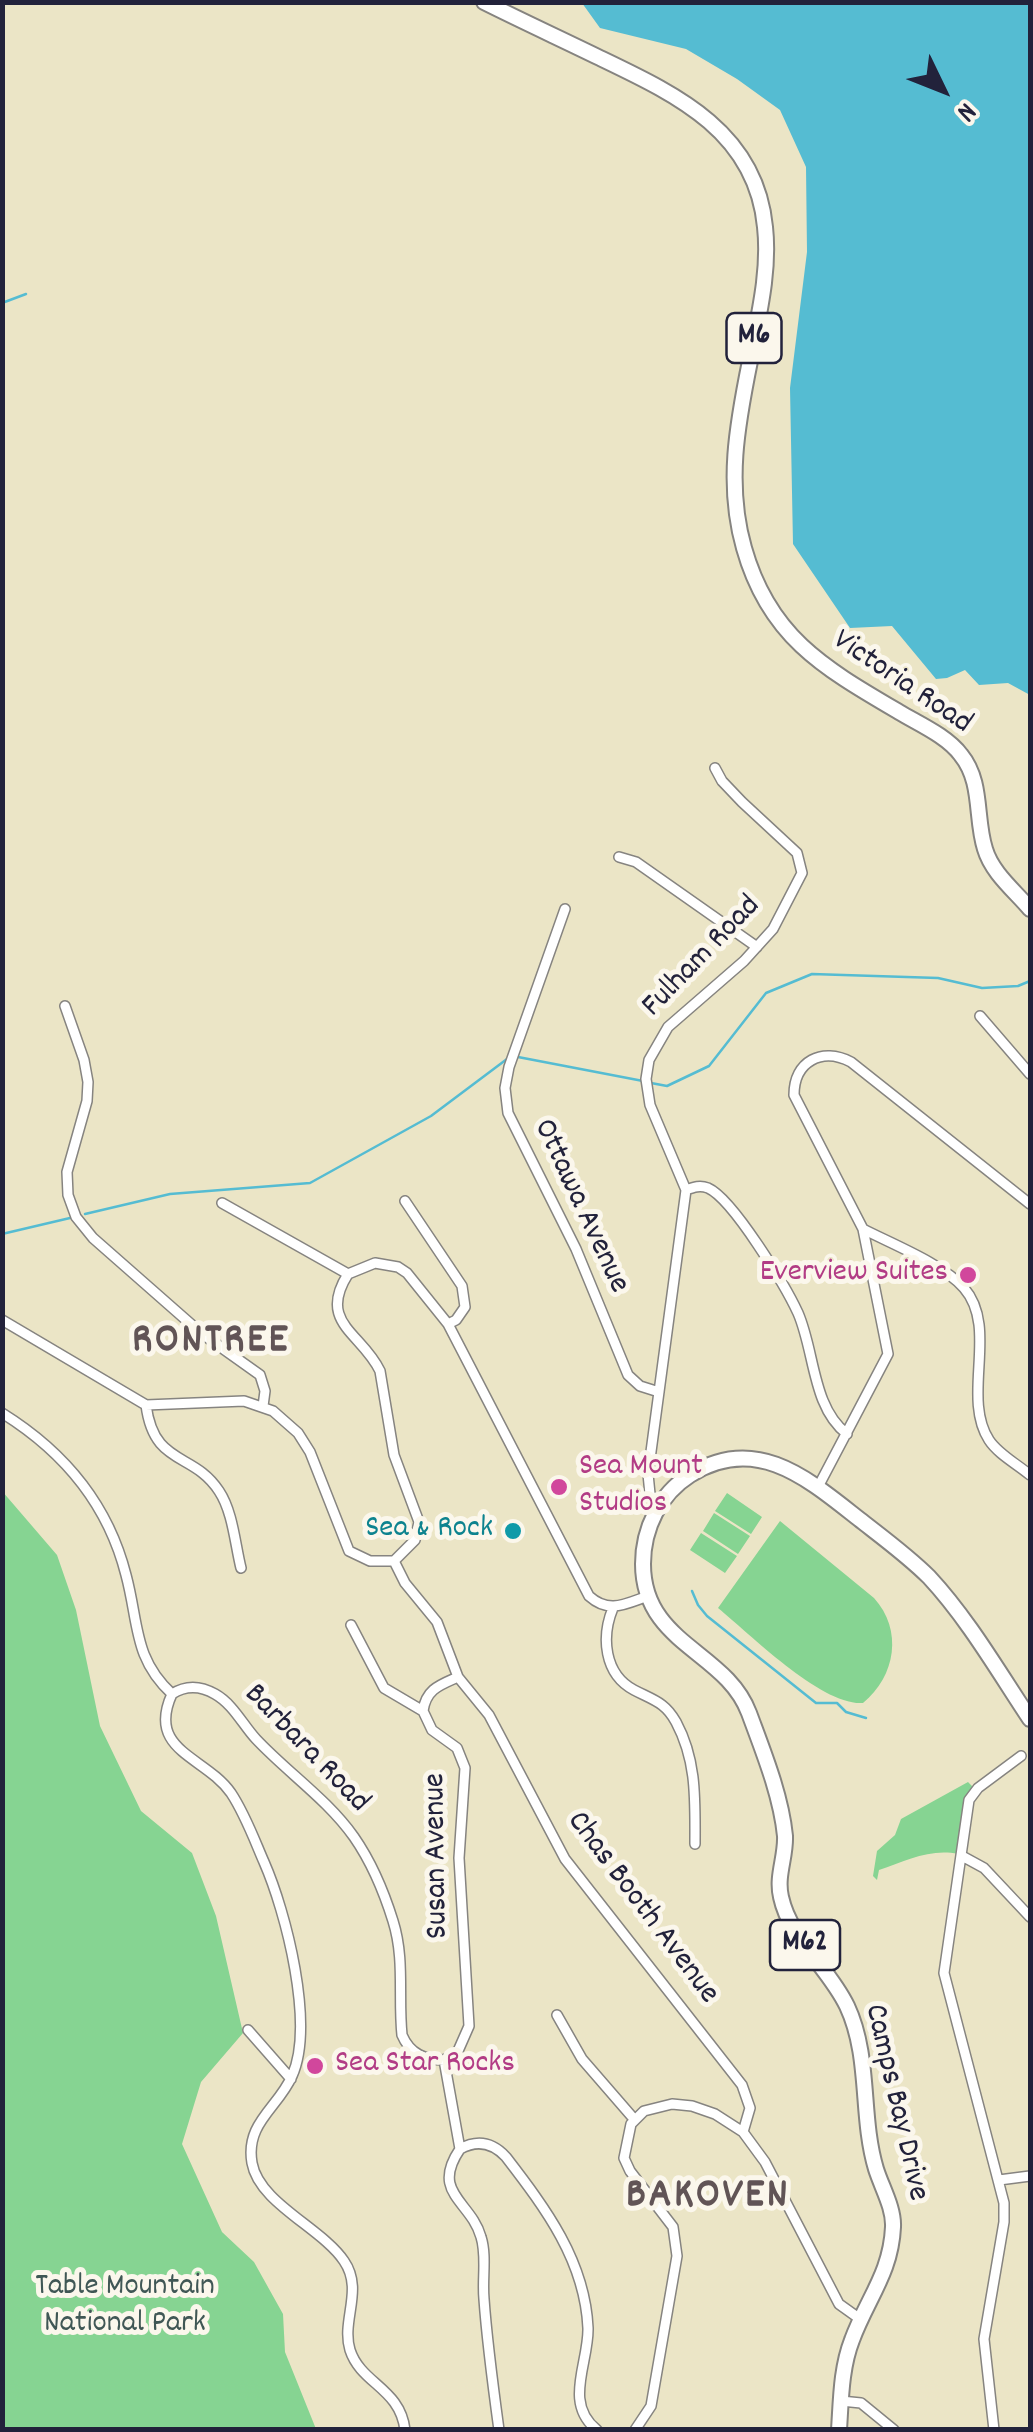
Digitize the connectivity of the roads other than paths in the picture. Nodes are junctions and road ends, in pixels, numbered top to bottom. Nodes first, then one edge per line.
1 (484, 2) edge
2 (716, 768) dead end
3 (619, 857) dead end
4 (564, 909) dead end
5 (1030, 909) edge
6 (757, 948) junction
7 (65, 1006) dead end
8 (980, 1016) dead end
9 (1030, 1074) edge
10 (686, 1190) junction
11 (405, 1200) dead end
12 (222, 1203) dead end
13 (1030, 1204) edge
14 (862, 1229) junction
15 (348, 1274) junction
16 (2, 1320) edge
17 (448, 1324) junction
18 (659, 1392) junction
19 (146, 1405) junction
20 (262, 1406) junction
21 (2, 1413) edge
22 (847, 1434) junction
23 (1030, 1475) edge
24 (818, 1487) junction
25 (659, 1505) junction
26 (394, 1561) junction
27 (241, 1568) dead end
28 (648, 1596) junction
29 (612, 1608) junction
30 (351, 1626) dead end
31 (458, 1677) junction
32 (172, 1694) junction
33 (423, 1710) junction
34 (1030, 1718) edge
35 (1021, 1756) dead end
36 (695, 1844) dead end
37 (962, 1856) junction
38 (1030, 1917) edge
39 (557, 2015) dead end
40 (248, 2030) dead end
41 (444, 2060) junction
42 (291, 2078) junction
43 (634, 2118) junction
44 (743, 2132) junction
45 (460, 2148) junction
46 (1030, 2176) edge
47 (1000, 2180) junction
48 (860, 2319) junction
49 (841, 2401) junction
50 (405, 2430) edge
51 (499, 2430) edge
52 (597, 2430) edge
53 (635, 2430) edge
54 (839, 2430) edge
55 (894, 2430) edge
56 (994, 2430) edge

1 - 5 main road, Victoria Road / M6
2 - 6 street, Fulham Road
3 - 6 street
4 - 18 street, Ottawa Avenue
6 - 10 street, Fulham Road
7 - 20 street
8 - 9 street
10 - 18 street
10 - 22 street
11 - 17 street
12 - 15 street
13 - 14 street
14 - 22 street
14 - 23 street
15 - 17 street
15 - 26 street
16 - 19 street
17 - 29 street
18 - 25 street
19 - 20 street
19 - 27 street
20 - 26 street
21 - 32 street
22 - 24 street
24 - 25 main road
24 - 34 main road
25 - 28 main road, Camps Bay Drive / M62
26 - 31 street, Chas Booth Avenue
28 - 29 street
28 - 48 main road, Camps Bay Drive / M62
29 - 36 street
30 - 33 street, Susan Avenue
31 - 33 street
31 - 44 street, Chas Booth Avenue
32 - 41 street, Barbara Road
32 - 42 street
33 - 41 street, Susan Avenue
35 - 37 street
37 - 38 street
37 - 47 street
39 - 43 street
40 - 42 street
41 - 45 street
42 - 50 street
43 - 44 street
43 - 53 street
44 - 48 street
45 - 51 street
45 - 52 street
46 - 47 street
47 - 56 street
48 - 49 main road, Camps Bay Drive / M62
49 - 54 main road, Camps Bay Drive / M62
49 - 55 street

